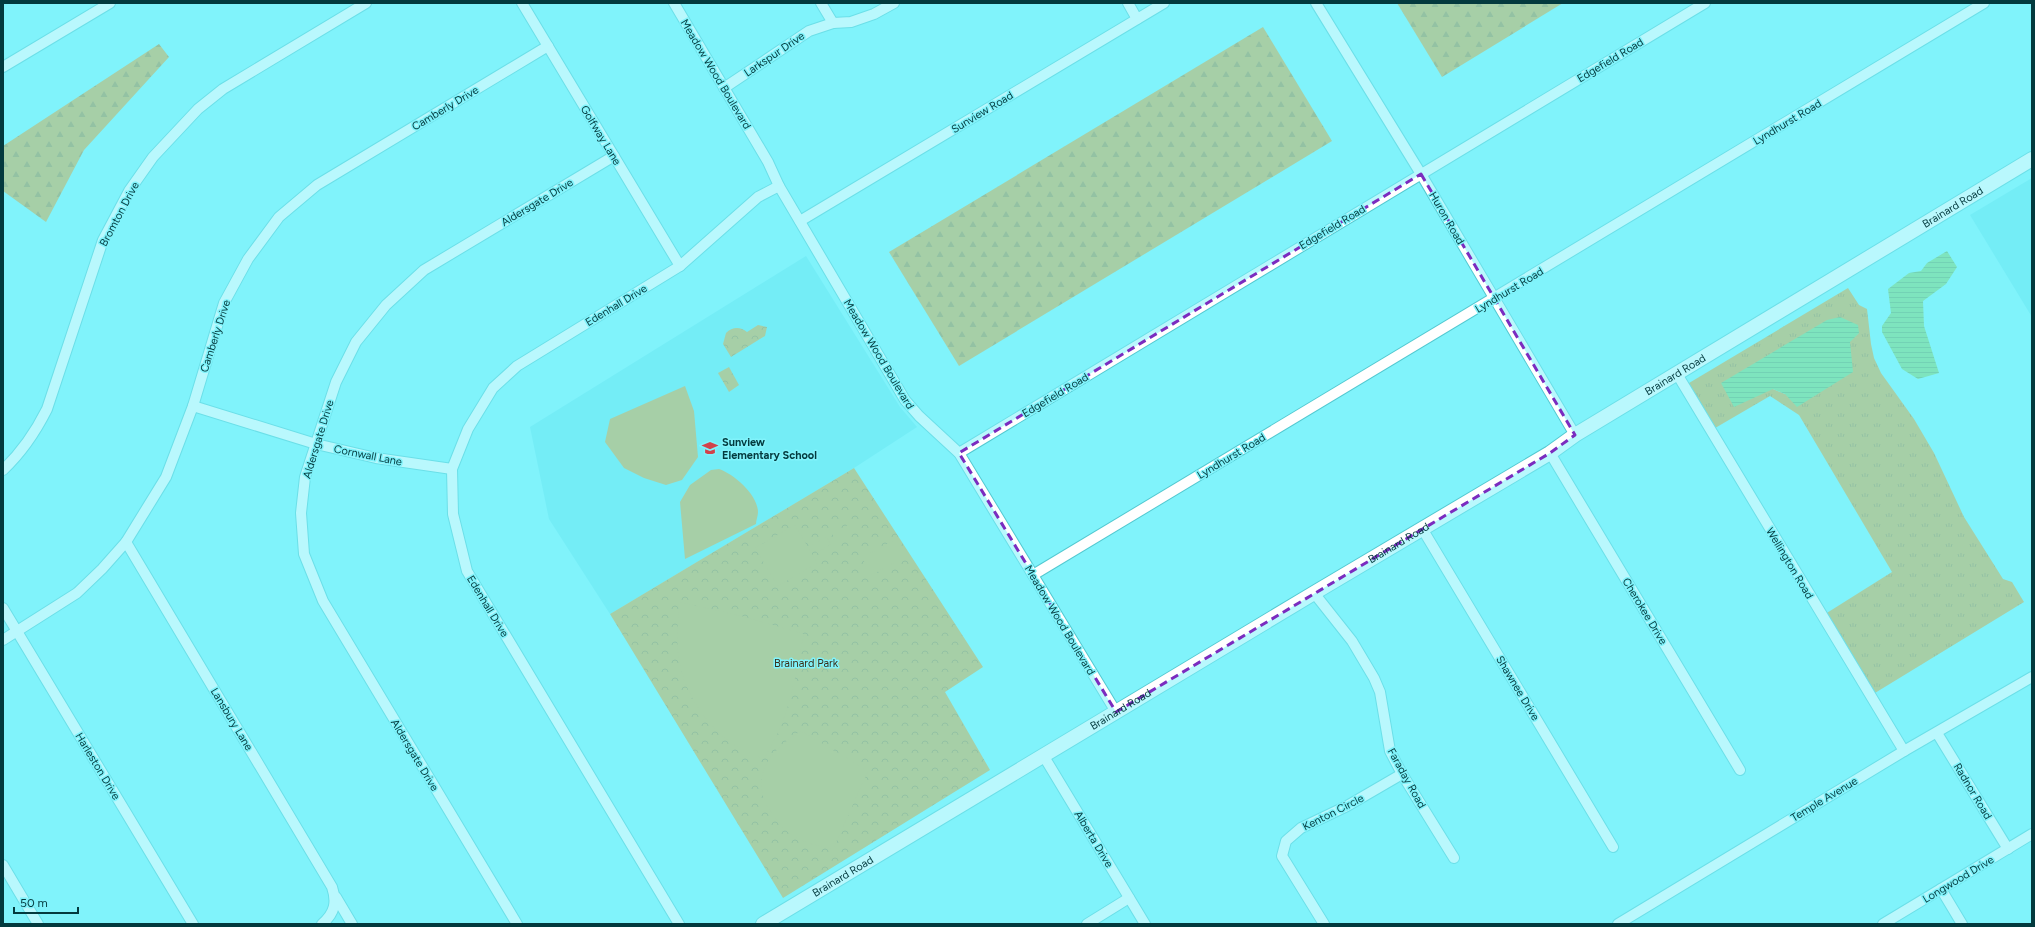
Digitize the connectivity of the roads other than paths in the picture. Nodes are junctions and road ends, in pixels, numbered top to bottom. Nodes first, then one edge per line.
1 (110, 3) edge
2 (366, 3) edge
3 (522, 3) edge
4 (674, 3) edge
5 (821, 3) edge
6 (894, 3) edge
7 (1128, 3) edge
8 (1164, 3) edge
9 (1316, 3) edge
10 (1705, 3) edge
11 (1984, 3) edge
12 (1138, 19) junction
13 (833, 23) junction
14 (548, 46) junction
15 (3, 67) edge
16 (724, 88) junction
17 (614, 156) junction
18 (2032, 158) edge
19 (1421, 174) junction
20 (779, 186) junction
21 (800, 221) junction
22 (680, 266) junction
23 (1494, 299) junction
24 (1677, 374) junction
25 (193, 406) junction
26 (1575, 435) junction
27 (316, 444) junction
28 (959, 453) junction
29 (1550, 453) junction
30 (452, 469) junction
31 (3, 470) edge
32 (1423, 530) junction
33 (126, 542) junction
34 (1033, 575) junction
35 (1314, 593) junction
36 (3, 608) edge
37 (17, 631) junction
38 (3, 640) edge
39 (2032, 677) edge
40 (1116, 712) junction
41 (1937, 733) junction
42 (1904, 751) junction
43 (1043, 755) junction
44 (1740, 770) dead end
45 (1402, 774) junction
46 (2032, 834) edge
47 (1613, 847) dead end
48 (2008, 849) junction
49 (1454, 858) dead end
50 (3, 865) edge
51 (1941, 889) junction
52 (1129, 898) junction
53 (338, 909) junction
54 (38, 924) edge
55 (193, 924) edge
56 (322, 924) edge
57 (352, 924) edge
58 (517, 924) edge
59 (679, 924) edge
60 (763, 924) edge
61 (1087, 924) edge
62 (1145, 924) edge
63 (1324, 924) edge
64 (1618, 924) edge
65 (1883, 924) edge
66 (1962, 924) edge

1 - 15 street
2 - 31 street, Bromton Drive
3 - 14 street, Golfway Lane
4 - 16 street, Meadow Wood Boulevard
5 - 13 street
6 - 13 street, Larkspur Drive
7 - 12 street
8 - 12 street, Sunview Road
9 - 19 street, Huron Road
10 - 19 street, Edgefield Road
11 - 23 street, Lyndhurst Road
12 - 21 street, Sunview Road
13 - 16 street, Larkspur Drive
14 - 17 street, Golfway Lane
14 - 25 street, Camberly Drive
16 - 20 street, Meadow Wood Boulevard
17 - 22 street, Golfway Lane
17 - 27 street, Aldersgate Drive
18 - 24 main road, Brainard Road
19 - 23 street, Huron Road
19 - 28 street, Edgefield Road
20 - 21 street, Meadow Wood Boulevard
20 - 22 street, Edenhall Drive
21 - 28 street, Meadow Wood Boulevard
22 - 30 street, Edenhall Drive
23 - 26 street, Huron Road
23 - 34 street, Lyndhurst Road
24 - 26 main road, Brainard Road
24 - 42 street, Wellington Road
25 - 27 street, Cornwall Lane
25 - 33 street, Camberly Drive
26 - 29 main road, Brainard Road
27 - 30 street, Cornwall Lane
27 - 58 street, Aldersgate Drive
28 - 34 street, Meadow Wood Boulevard
29 - 32 main road, Brainard Road
29 - 44 street, Cherokee Drive
30 - 59 street, Edenhall Drive
32 - 35 main road, Brainard Road
32 - 47 street, Shawnee Drive
33 - 37 street, Camberly Drive
33 - 53 street, Lansbury Lane
34 - 40 street, Meadow Wood Boulevard
35 - 40 main road, Brainard Road
35 - 45 street, Faraday Road
36 - 37 street, Harleston Drive
37 - 38 street, Camberly Drive
37 - 55 street, Harleston Drive
39 - 41 street, Temple Avenue
40 - 43 main road, Brainard Road
41 - 42 street, Temple Avenue
41 - 48 street, Radnor Road
42 - 64 street, Temple Avenue
43 - 52 street, Alberta Drive
43 - 60 main road, Brainard Road
45 - 49 street, Faraday Road
45 - 63 street, Kenton Circle
46 - 48 street, Longwood Drive
48 - 51 street, Longwood Drive
50 - 54 street
51 - 65 street, Longwood Drive
51 - 66 street
52 - 61 street
52 - 62 street, Alberta Drive
53 - 56 street
53 - 57 street

